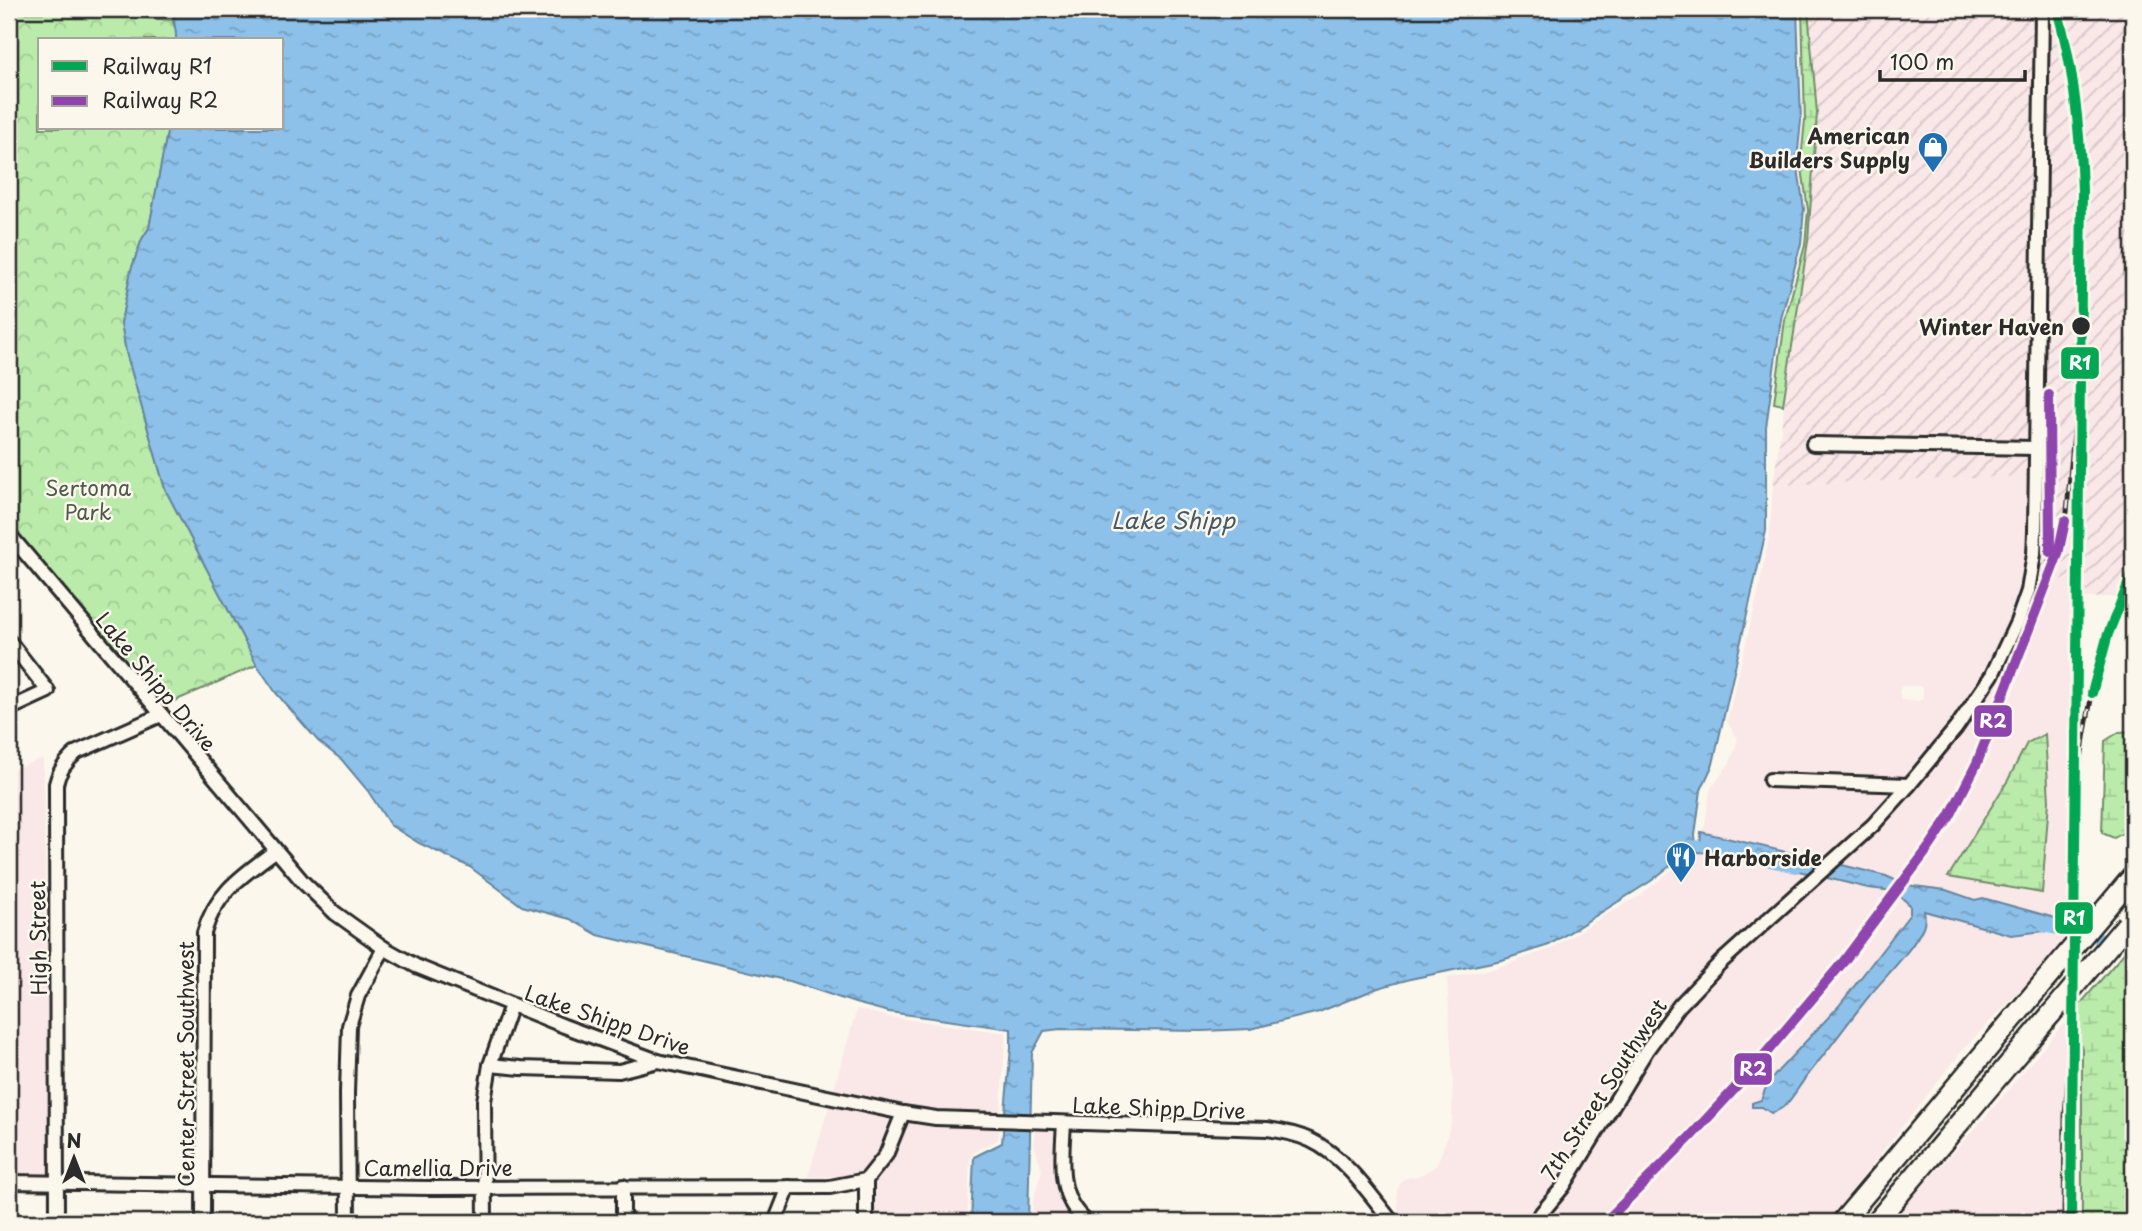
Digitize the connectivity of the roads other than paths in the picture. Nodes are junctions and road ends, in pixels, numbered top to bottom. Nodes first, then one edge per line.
1 (2042, 9) edge
2 (1813, 444) dead end
3 (2036, 447) junction
4 (9, 534) edge
5 (9, 641) edge
6 (9, 709) edge
7 (161, 715) junction
8 (1770, 780) dead end
9 (1909, 785) junction
10 (275, 851) junction
11 (2133, 876) edge
12 (2130, 920) edge
13 (384, 948) junction
14 (511, 1005) junction
15 (658, 1061) junction
16 (490, 1065) junction
17 (904, 1113) junction
18 (1058, 1123) junction
19 (866, 1180) junction
20 (9, 1182) edge
21 (57, 1182) junction
22 (204, 1184) junction
23 (622, 1186) junction
24 (789, 1186) junction
25 (348, 1187) junction
26 (485, 1187) junction
27 (57, 1222) edge
28 (203, 1222) edge
29 (348, 1222) edge
30 (485, 1222) edge
31 (623, 1222) edge
32 (775, 1222) edge
33 (866, 1222) edge
34 (1087, 1222) edge
35 (1392, 1222) edge
36 (1534, 1222) edge
37 (1842, 1222) edge
38 (1876, 1222) edge

1 - 3 street, 7th Street Southwest
2 - 3 street
3 - 9 street, 7th Street Southwest
4 - 7 street, Lake Shipp Drive
5 - 6 street
7 - 10 street, Lake Shipp Drive
7 - 21 street, High Street
8 - 9 street
9 - 36 street, 7th Street Southwest
10 - 13 street, Lake Shipp Drive
10 - 22 street, Center Street Southwest
11 - 37 highway
12 - 38 highway, bridge
13 - 14 street, Lake Shipp Drive
13 - 25 street
14 - 15 street, Lake Shipp Drive
14 - 16 street
15 - 16 street
15 - 17 street, Lake Shipp Drive
16 - 26 street
17 - 18 street, Lake Shipp Drive
17 - 19 street
18 - 34 street
18 - 35 street, Lake Shipp Drive
19 - 24 street, Camellia Drive
19 - 33 street
20 - 21 street, Camellia Drive
21 - 22 street, Camellia Drive
21 - 27 street, High Street
22 - 25 street, Camellia Drive
22 - 28 street, Center Street Southwest
23 - 24 street, Camellia Drive
23 - 26 street, Camellia Drive
23 - 31 street
24 - 32 street
25 - 26 street, Camellia Drive
25 - 29 street
26 - 30 street

